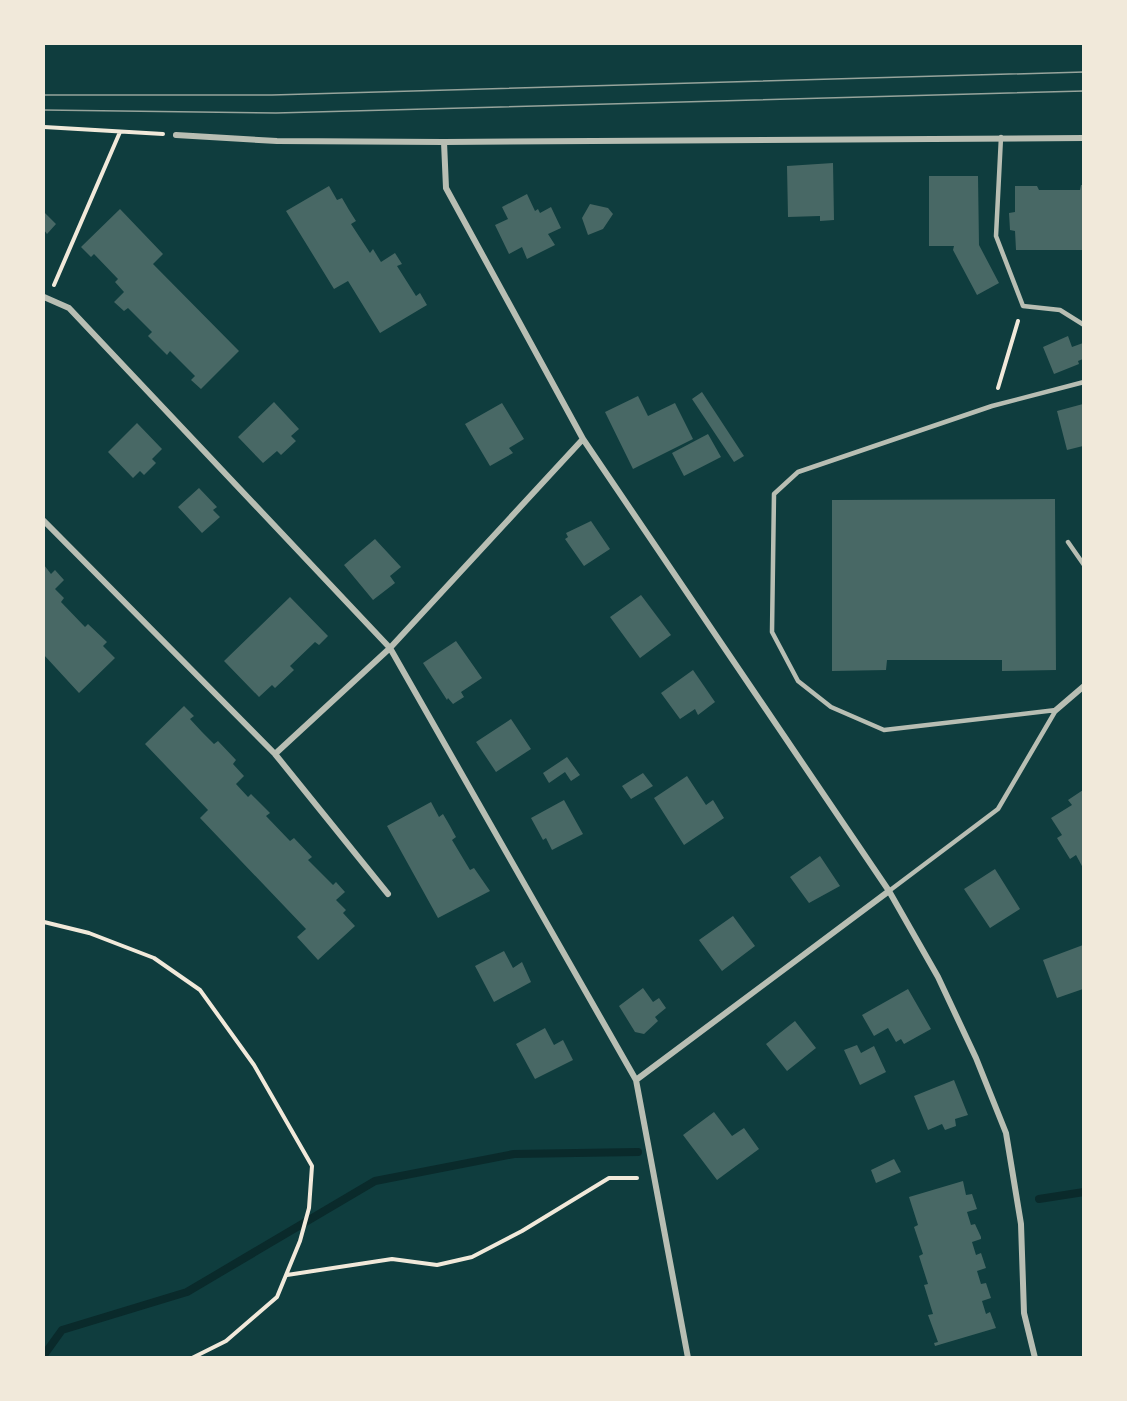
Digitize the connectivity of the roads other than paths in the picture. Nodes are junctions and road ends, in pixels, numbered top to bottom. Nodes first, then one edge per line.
1 (176, 135) road end
2 (1001, 137) junction
3 (1083, 138) edge
4 (444, 142) junction
5 (46, 297) edge
6 (1083, 325) edge
7 (1083, 382) edge
8 (583, 439) junction
9 (44, 521) edge
10 (1068, 542) dead end
11 (1083, 565) edge
12 (390, 648) junction
13 (1083, 686) edge
14 (1056, 710) junction
15 (275, 754) junction
16 (889, 891) junction
17 (388, 894) dead end
18 (636, 1080) junction
19 (688, 1358) edge
20 (1035, 1358) edge

1 - 4 street
2 - 3 street
2 - 4 street
2 - 6 lane
4 - 8 street
5 - 12 street
7 - 14 lane
8 - 12 street
8 - 16 street
9 - 15 street
10 - 11 lane
12 - 15 street
12 - 18 street
13 - 14 street
14 - 16 lane
15 - 17 street
16 - 18 street
16 - 20 street
18 - 19 street

